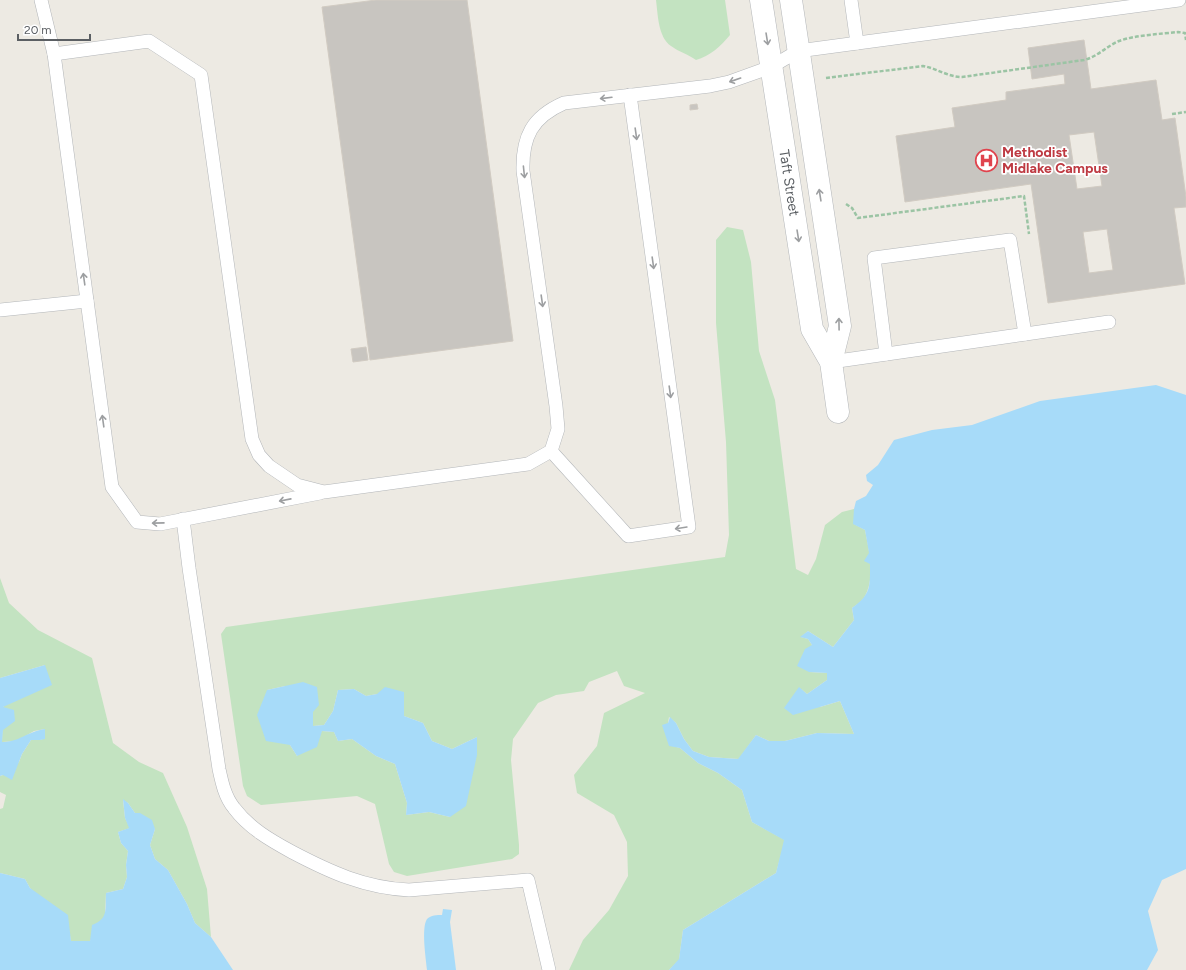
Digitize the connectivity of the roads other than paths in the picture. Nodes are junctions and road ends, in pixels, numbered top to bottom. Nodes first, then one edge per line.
1 (41, 0) edge
2 (761, 0) edge
3 (791, 0) edge
4 (851, 0) edge
5 (1179, 0) edge
6 (857, 43) junction
7 (798, 51) junction
8 (54, 54) junction
9 (771, 67) junction
10 (630, 95) junction
11 (87, 301) junction
12 (0, 310) edge
13 (1109, 322) dead end
14 (1025, 334) junction
15 (886, 354) junction
16 (831, 362) junction
17 (838, 412) dead end
18 (551, 451) junction
19 (324, 492) junction
20 (183, 519) junction
21 (549, 970) edge

1 - 8 lane
2 -> 9 street, Taft Street
3 - 7 street, Taft Street
4 - 6 lane
5 - 6 lane
6 - 7 lane
7 - 9 lane
16 -> 7 street, Taft Street
11 -> 8 lane
8 - 19 lane
9 -> 10 lane
9 -> 16 street, Taft Street
10 -> 18 lane
10 -> 18 lane
11 - 12 lane
20 -> 11 lane
13 - 14 lane
14 - 15 lane
14 - 15 lane
15 - 16 lane
16 - 17 street, Taft Street
18 - 19 lane
19 -> 20 lane
20 - 21 lane

